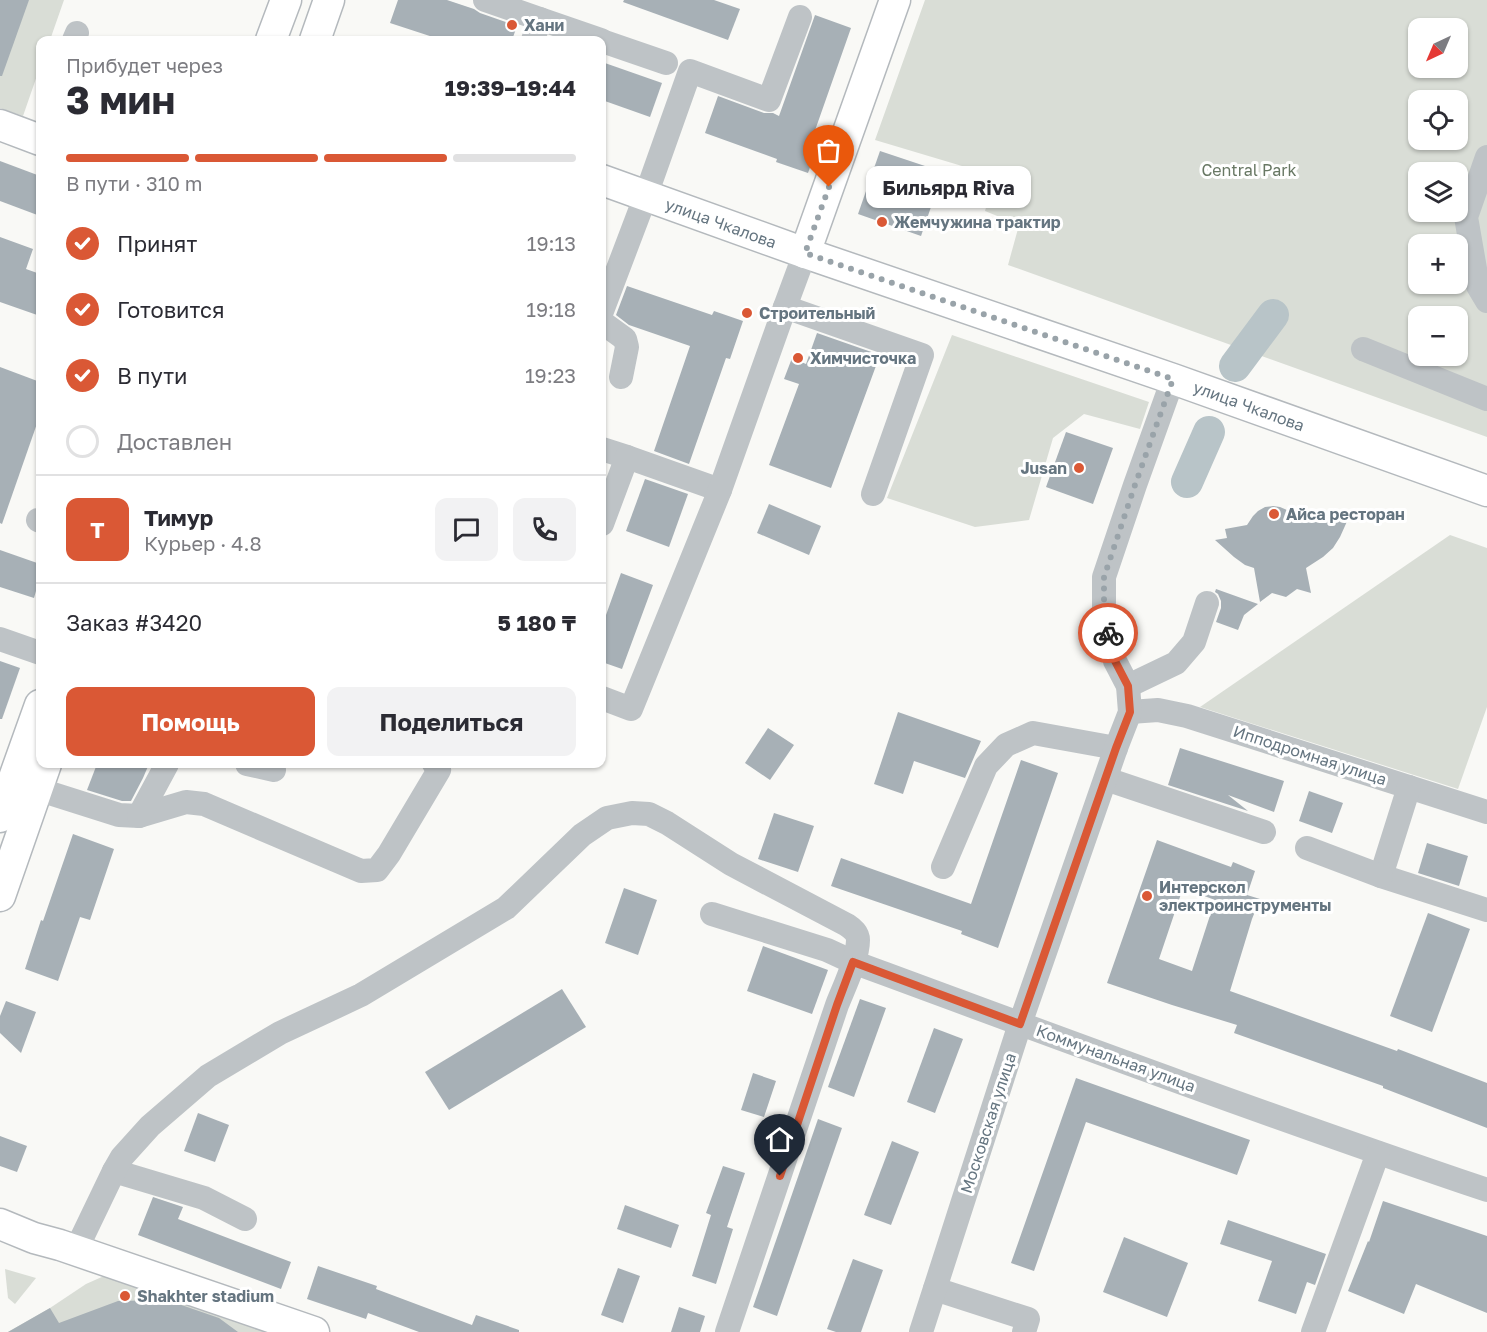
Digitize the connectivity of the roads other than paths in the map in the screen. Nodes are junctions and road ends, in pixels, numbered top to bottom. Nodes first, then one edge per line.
1 (286, 0) edge
2 (329, 0) edge
3 (485, 0) edge
4 (895, 0) edge
5 (800, 17) dead end
6 (536, 30) edge
7 (272, 36) edge
8 (316, 36) edge
9 (571, 36) edge
10 (606, 43) edge
11 (666, 63) dead end
12 (0, 125) edge
13 (36, 135) edge
14 (1487, 157) edge
15 (606, 181) edge
16 (646, 195) junction
17 (805, 253) junction
18 (606, 300) edge
19 (1487, 301) edge
20 (785, 307) junction
21 (606, 325) edge
22 (1363, 349) dead end
23 (621, 377) dead end
24 (1173, 379) junction
25 (1487, 399) edge
26 (606, 450) edge
27 (627, 457) junction
28 (720, 490) junction
29 (1487, 491) edge
30 (873, 494) dead end
31 (606, 513) edge
32 (1207, 603) dead end
33 (0, 639) edge
34 (36, 652) edge
35 (1128, 686) junction
36 (606, 700) edge
37 (1130, 712) junction
38 (36, 716) edge
39 (1116, 748) junction
40 (165, 768) edge
41 (265, 768) edge
42 (437, 768) edge
43 (274, 770) dead end
44 (41, 776) edge
45 (1106, 779) junction
46 (1409, 787) junction
47 (1487, 812) edge
48 (139, 816) junction
49 (0, 817) edge
50 (1264, 832) dead end
51 (1307, 848) dead end
52 (943, 867) dead end
53 (1381, 876) junction
54 (0, 896) edge
55 (1487, 910) edge
56 (712, 914) dead end
57 (853, 962) junction
58 (1020, 1024) junction
59 (1378, 1153) junction
60 (114, 1171) junction
61 (1487, 1190) edge
62 (245, 1219) dead end
63 (0, 1224) edge
64 (0, 1235) edge
65 (34, 1238) junction
66 (76, 1250) junction
67 (935, 1289) junction
68 (314, 1332) edge
69 (727, 1332) edge
70 (921, 1332) edge
71 (1024, 1332) edge
72 (1313, 1332) edge

1 - 7 main road
2 - 8 main road
3 - 6 street
4 - 17 main road
5 - 16 street
6 - 9 street
10 - 11 street
12 - 13 main road
14 - 19 street
15 - 16 main road, улица Чкалова
16 - 17 main road, улица Чкалова
16 - 18 street
17 - 20 street
17 - 24 main road, улица Чкалова
20 - 28 street
20 - 30 street
21 - 23 street
22 - 25 street
24 - 29 main road, улица Чкалова
24 - 35 street
26 - 27 street
27 - 28 street
27 - 31 street
28 - 36 street
32 - 35 street
33 - 34 street
35 - 37 street
37 - 39 street, Московская улица
37 - 46 street, Ипподромная улица
38 - 49 main road
39 - 45 street, Московская улица
39 - 52 street
40 - 48 street
41 - 43 street
42 - 48 street
44 - 48 street
44 - 54 main road
45 - 50 street
45 - 58 street, Московская улица
46 - 47 street, Ипподромная улица
46 - 53 street
51 - 53 street
53 - 55 street
56 - 57 street, Коммунальная улица
57 - 58 street, Коммунальная улица
57 - 60 street
57 - 69 street
58 - 59 street, Коммунальная улица
58 - 67 street, Московская улица
59 - 61 street, Коммунальная улица
59 - 72 street
60 - 62 street
60 - 66 street
63 - 65 main road
64 - 65 main road
65 - 66 main road
66 - 68 main road
67 - 70 street, Московская улица
67 - 71 street

